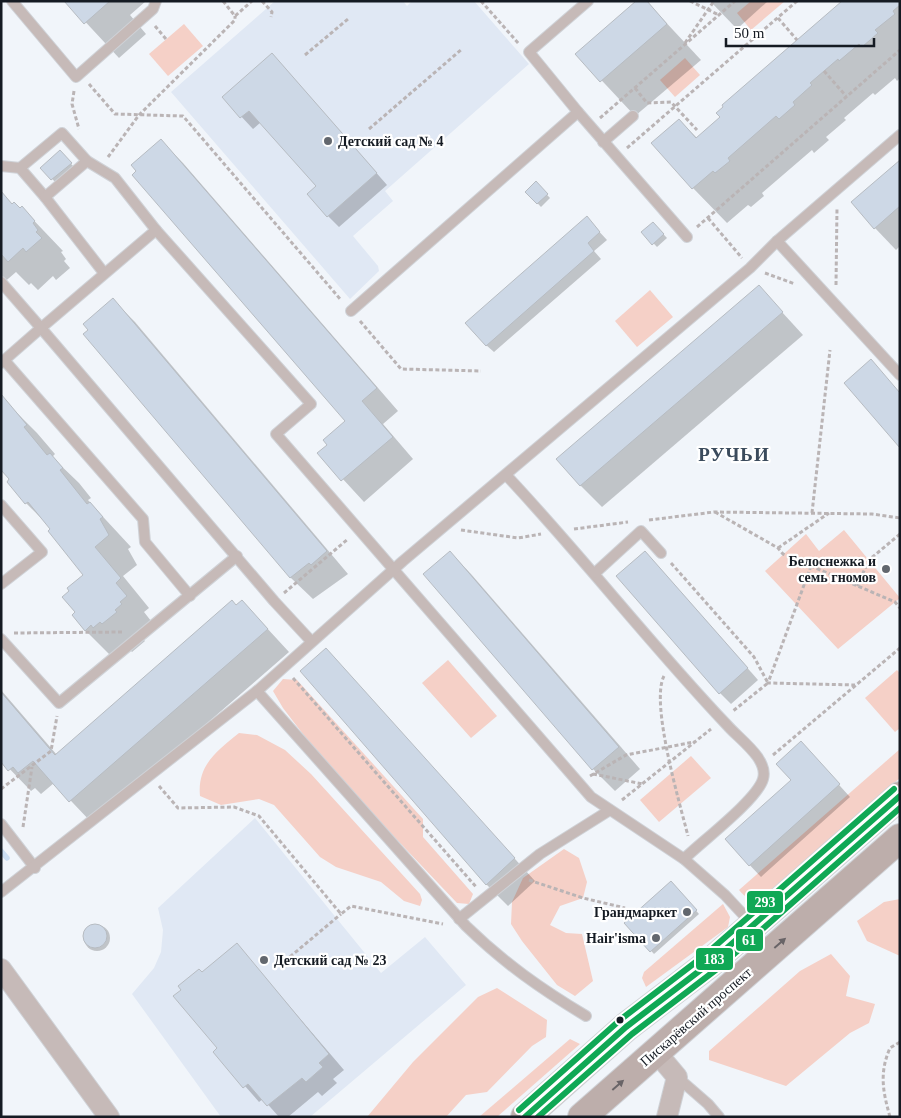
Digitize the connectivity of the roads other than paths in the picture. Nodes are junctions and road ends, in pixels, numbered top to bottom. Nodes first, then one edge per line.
1 (12, 1) edge
2 (156, 1) edge
3 (588, 1) edge
4 (578, 112) junction
5 (633, 116) dead end
6 (900, 135) edge
7 (603, 142) junction
8 (87, 161) junction
9 (1, 166) edge
10 (20, 168) junction
11 (45, 197) junction
12 (156, 230) junction
13 (686, 237) road end
14 (777, 241) junction
15 (104, 273) junction
16 (1, 282) edge
17 (351, 311) road end
18 (41, 328) junction
19 (3, 362) edge
20 (900, 375) edge
21 (507, 476) junction
22 (1, 505) edge
23 (661, 553) road end
24 (237, 556) junction
25 (394, 570) junction
26 (595, 573) junction
27 (1, 584) edge
28 (190, 596) junction
29 (1, 639) edge
30 (311, 641) junction
31 (257, 691) junction
32 (900, 796) edge
33 (610, 810) junction
34 (1, 824) edge
35 (900, 838) edge
36 (687, 855) junction
37 (35, 868) junction
38 (1, 892) edge
39 (463, 922) junction
40 (753, 925) junction
41 (1, 969) edge
42 (586, 1016) dead end
43 (656, 1052) junction
44 (677, 1077) junction
45 (109, 1117) edge
46 (525, 1117) edge
47 (582, 1117) edge
48 (667, 1117) edge
49 (719, 1117) edge

1 - 2 lane
3 - 4 lane
4 - 7 lane
4 - 17 lane
5 - 7 lane
6 - 14 lane
7 - 13 lane
8 - 10 lane
8 - 11 lane
8 - 12 lane
9 - 10 lane
10 - 11 lane
11 - 15 lane
12 - 15 lane
12 - 25 lane
14 - 20 lane
14 - 21 lane
15 - 18 lane
16 - 18 lane
18 - 19 lane
18 - 24 lane
19 - 28 lane
21 - 25 lane
21 - 26 lane
22 - 27 lane
23 - 26 lane
24 - 28 lane
24 - 30 lane
25 - 30 lane
25 - 33 lane
26 - 36 lane
28 - 29 lane
30 - 31 lane
31 - 37 lane
31 - 39 lane
32 - 40 main road
33 - 36 lane
33 - 39 lane
34 - 37 lane
43 -> 35 main road, Пискарёвский проспект
36 - 40 lane
37 - 38 lane
39 - 42 lane
40 - 46 main road
41 - 45 street
43 - 44 street
47 -> 43 main road, Пискарёвский проспект
44 - 48 street
44 - 49 lane

